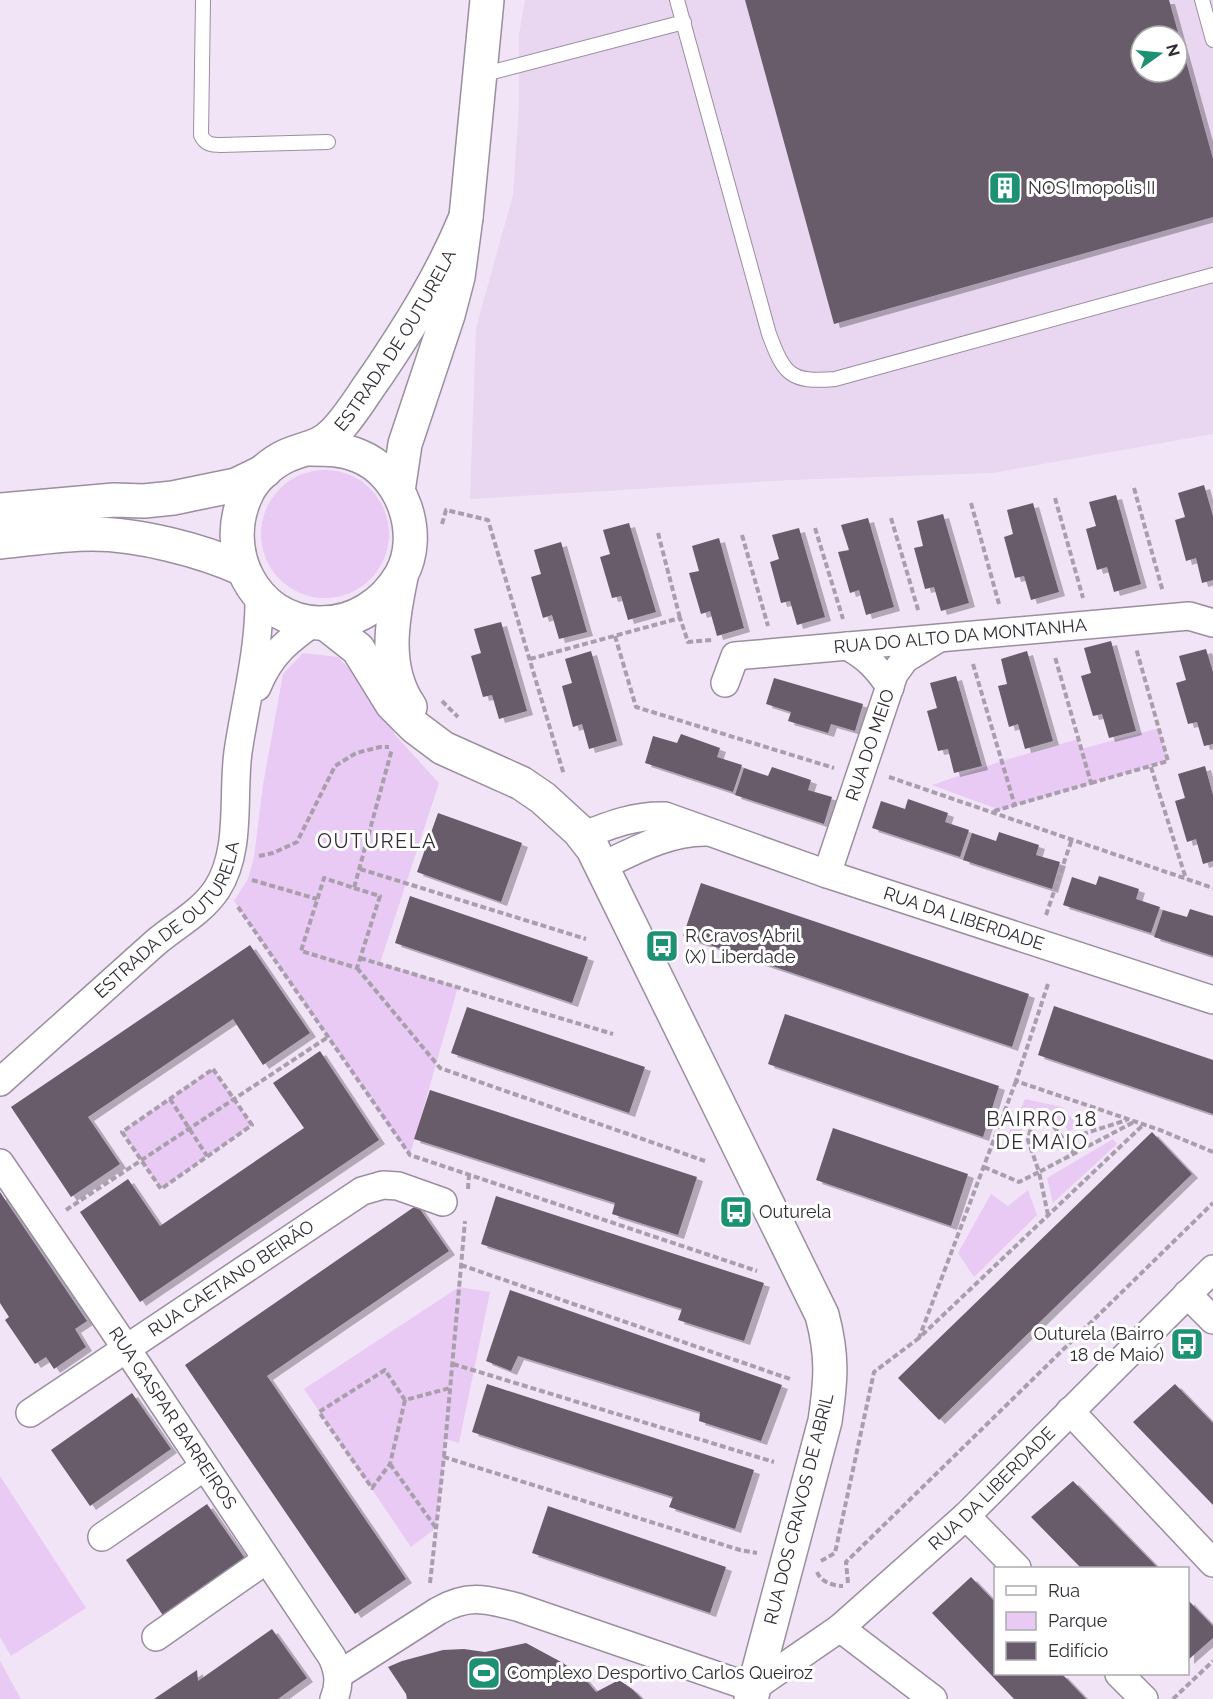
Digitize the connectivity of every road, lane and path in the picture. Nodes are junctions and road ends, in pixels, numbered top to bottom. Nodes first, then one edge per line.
1 (203, 0) edge
2 (488, 0) edge
3 (677, 0) edge
4 (1202, 0) edge
5 (684, 22) junction
6 (1213, 40) edge
7 (481, 75) junction
8 (328, 142) dead end
9 (466, 217) junction
10 (1213, 275) edge
11 (310, 449) junction
12 (265, 471) junction
13 (1134, 489) dead end
14 (398, 490) junction
15 (1055, 498) dead end
16 (971, 503) dead end
17 (0, 510) edge
18 (446, 510) dead end
19 (891, 518) dead end
20 (814, 528) dead end
21 (658, 534) dead end
22 (742, 535) dead end
23 (0, 542) edge
24 (402, 572) junction
25 (251, 582) junction
26 (1166, 601) dead end
27 (1086, 608) dead end
28 (1002, 615) dead end
29 (681, 618) dead end
30 (319, 623) junction
31 (1213, 623) edge
32 (932, 629) junction
33 (615, 636) dead end
34 (771, 636) dead end
35 (846, 637) junction
36 (1133, 638) dead end
37 (1054, 655) dead end
38 (973, 664) dead end
39 (725, 683) dead end
40 (890, 687) junction
41 (437, 696) dead end
42 (246, 713) junction
43 (465, 723) dead end
44 (443, 748) junction
45 (1151, 766) junction
46 (836, 768) dead end
47 (862, 768) junction
48 (557, 775) dead end
49 (1091, 783) junction
50 (1015, 806) junction
51 (992, 812) junction
52 (716, 832) junction
53 (582, 836) junction
54 (1072, 839) junction
55 (254, 856) dead end
56 (600, 867) junction
57 (360, 869) junction
58 (827, 874) junction
59 (248, 879) dead end
60 (1186, 879) junction
61 (354, 888) junction
62 (1213, 888) edge
63 (317, 899) junction
64 (234, 902) dead end
65 (586, 939) dead end
66 (1036, 942) junction
67 (360, 958) junction
68 (357, 968) junction
69 (1048, 984) dead end
70 (1213, 1000) edge
71 (613, 1034) dead end
72 (328, 1037) junction
73 (1016, 1081) junction
74 (0, 1082) edge
75 (234, 1098) junction
76 (170, 1099) junction
77 (1128, 1120) junction
78 (1135, 1121) junction
79 (1143, 1125) junction
80 (189, 1128) junction
81 (1064, 1140) junction
82 (1213, 1152) edge
83 (1074, 1154) junction
84 (207, 1156) junction
85 (141, 1160) junction
86 (705, 1161) dead end
87 (0, 1163) edge
88 (984, 1167) junction
89 (1039, 1172) junction
90 (469, 1175) junction
91 (455, 1200) joint
92 (1213, 1203) edge
93 (62, 1212) dead end
94 (1048, 1215) junction
95 (465, 1220) dead end
96 (461, 1264) junction
97 (1213, 1269) edge
98 (757, 1271) dead end
99 (1188, 1294) junction
100 (1213, 1320) edge
101 (919, 1338) junction
102 (126, 1348) junction
103 (453, 1364) junction
104 (790, 1379) dead end
105 (450, 1388) junction
106 (405, 1400) junction
107 (1070, 1411) junction
108 (30, 1413) dead end
109 (444, 1457) junction
110 (774, 1462) dead end
111 (390, 1464) junction
112 (204, 1467) junction
113 (966, 1516) junction
114 (436, 1528) junction
115 (102, 1537) dead end
116 (788, 1558) junction
117 (266, 1560) junction
118 (1213, 1563) edge
119 (1015, 1567) edge
120 (429, 1588) dead end
121 (840, 1628) junction
122 (156, 1637) dead end
123 (1213, 1661) edge
124 (1120, 1675) edge
125 (336, 1687) edge
126 (752, 1694) edge
127 (933, 1699) edge
128 (1144, 1699) edge
129 (1173, 1699) edge

1 - 8 lane
2 - 7 street, ESTRADA DE OUTURELA
3 - 5 lane
4 - 6 lane
5 - 7 lane
5 - 10 lane
7 - 9 street, ESTRADA DE OUTURELA
9 - 11 street, ESTRADA DE OUTURELA
9 - 14 street, ESTRADA DE OUTURELA
11 - 12 street, ESTRADA DE OUTURELA
11 - 14 street, ESTRADA DE OUTURELA
12 - 17 street
12 - 25 street, ESTRADA DE OUTURELA
13 - 26 path
14 - 24 street, ESTRADA DE OUTURELA
15 - 27 path
16 - 28 path
18 - 48 path
19 - 32 path
20 - 35 path
21 - 29 path
22 - 34 path
23 - 25 street
24 - 30 street, ESTRADA DE OUTURELA
24 - 44 street
25 - 30 street, ESTRADA DE OUTURELA
25 - 42 street, ESTRADA DE OUTURELA
30 - 42 street, ESTRADA DE OUTURELA
30 - 44 street
31 - 32 street, RUA DO ALTO DA MONTANHA
32 - 35 street, RUA DO ALTO DA MONTANHA
32 - 40 street, RUA DO MEIO
33 - 46 path
35 - 39 street, RUA DO ALTO DA MONTANHA
35 - 40 street
36 - 45 path
37 - 49 path
38 - 50 path
40 - 47 street, RUA DO MEIO
41 - 43 path
42 - 74 street, ESTRADA DE OUTURELA
44 - 53 street
45 - 49 path
45 - 60 path
47 - 51 path
47 - 58 street, RUA DO MEIO
49 - 50 path
50 - 51 path
51 - 54 path
52 - 53 street, RUA DA LIBERDADE
52 - 56 street, RUA DA LIBERDADE
52 - 58 street, RUA DA LIBERDADE
53 - 56 street
54 - 60 path
54 - 66 path
55 - 57 path
56 - 116 street, RUA DOS CRAVOS DE ABRIL
57 - 61 path
57 - 65 path
58 - 66 street, RUA DA LIBERDADE
59 - 63 path
60 - 62 path
61 - 63 path
61 - 67 path
63 - 68 path
64 - 72 path
66 - 70 street, RUA DA LIBERDADE
67 - 68 path
67 - 71 path
68 - 86 path
69 - 73 path
72 - 75 path
72 - 90 path
73 - 77 path
73 - 88 path
75 - 76 path
75 - 80 path
75 - 84 path
76 - 80 path
76 - 85 path
77 - 78 path
77 - 81 path
78 - 79 path
78 - 83 path
79 - 82 path
79 - 94 path
80 - 84 path
80 - 85 path
81 - 83 path
81 - 89 path
83 - 89 path
84 - 85 path
85 - 93 path
87 - 102 street, RUA GASPAR BARREIROS
88 - 89 path
88 - 101 path
89 - 94 path
90 - 91 path
90 - 98 path
91 - 102 street, RUA CAETANO BEIRÃO
92 - 101 path
94 - 101 path
95 - 96 path
96 - 103 path
96 - 104 path
97 - 99 street, RUA DA LIBERDADE
99 - 100 street
99 - 107 street, RUA DA LIBERDADE
102 - 108 street, RUA CAETANO BEIRÃO
102 - 112 street, RUA GASPAR BARREIROS
103 - 105 path
103 - 110 path
105 - 106 path
105 - 109 path
106 - 111 path
106 - 111 path
107 - 113 street, RUA DA LIBERDADE
107 - 118 street
109 - 114 path
109 - 116 path
111 - 114 path
112 - 115 street
112 - 117 street, RUA GASPAR BARREIROS
113 - 119 street
113 - 121 street, RUA DA LIBERDADE
114 - 120 path
116 - 126 street, RUA DOS CRAVOS DE ABRIL
117 - 122 street
117 - 125 street, RUA GASPAR BARREIROS
121 - 126 street, RUA DA LIBERDADE
121 - 127 street
123 - 129 path
124 - 128 street
125 - 126 street, RUA GASPAR BARREIROS

